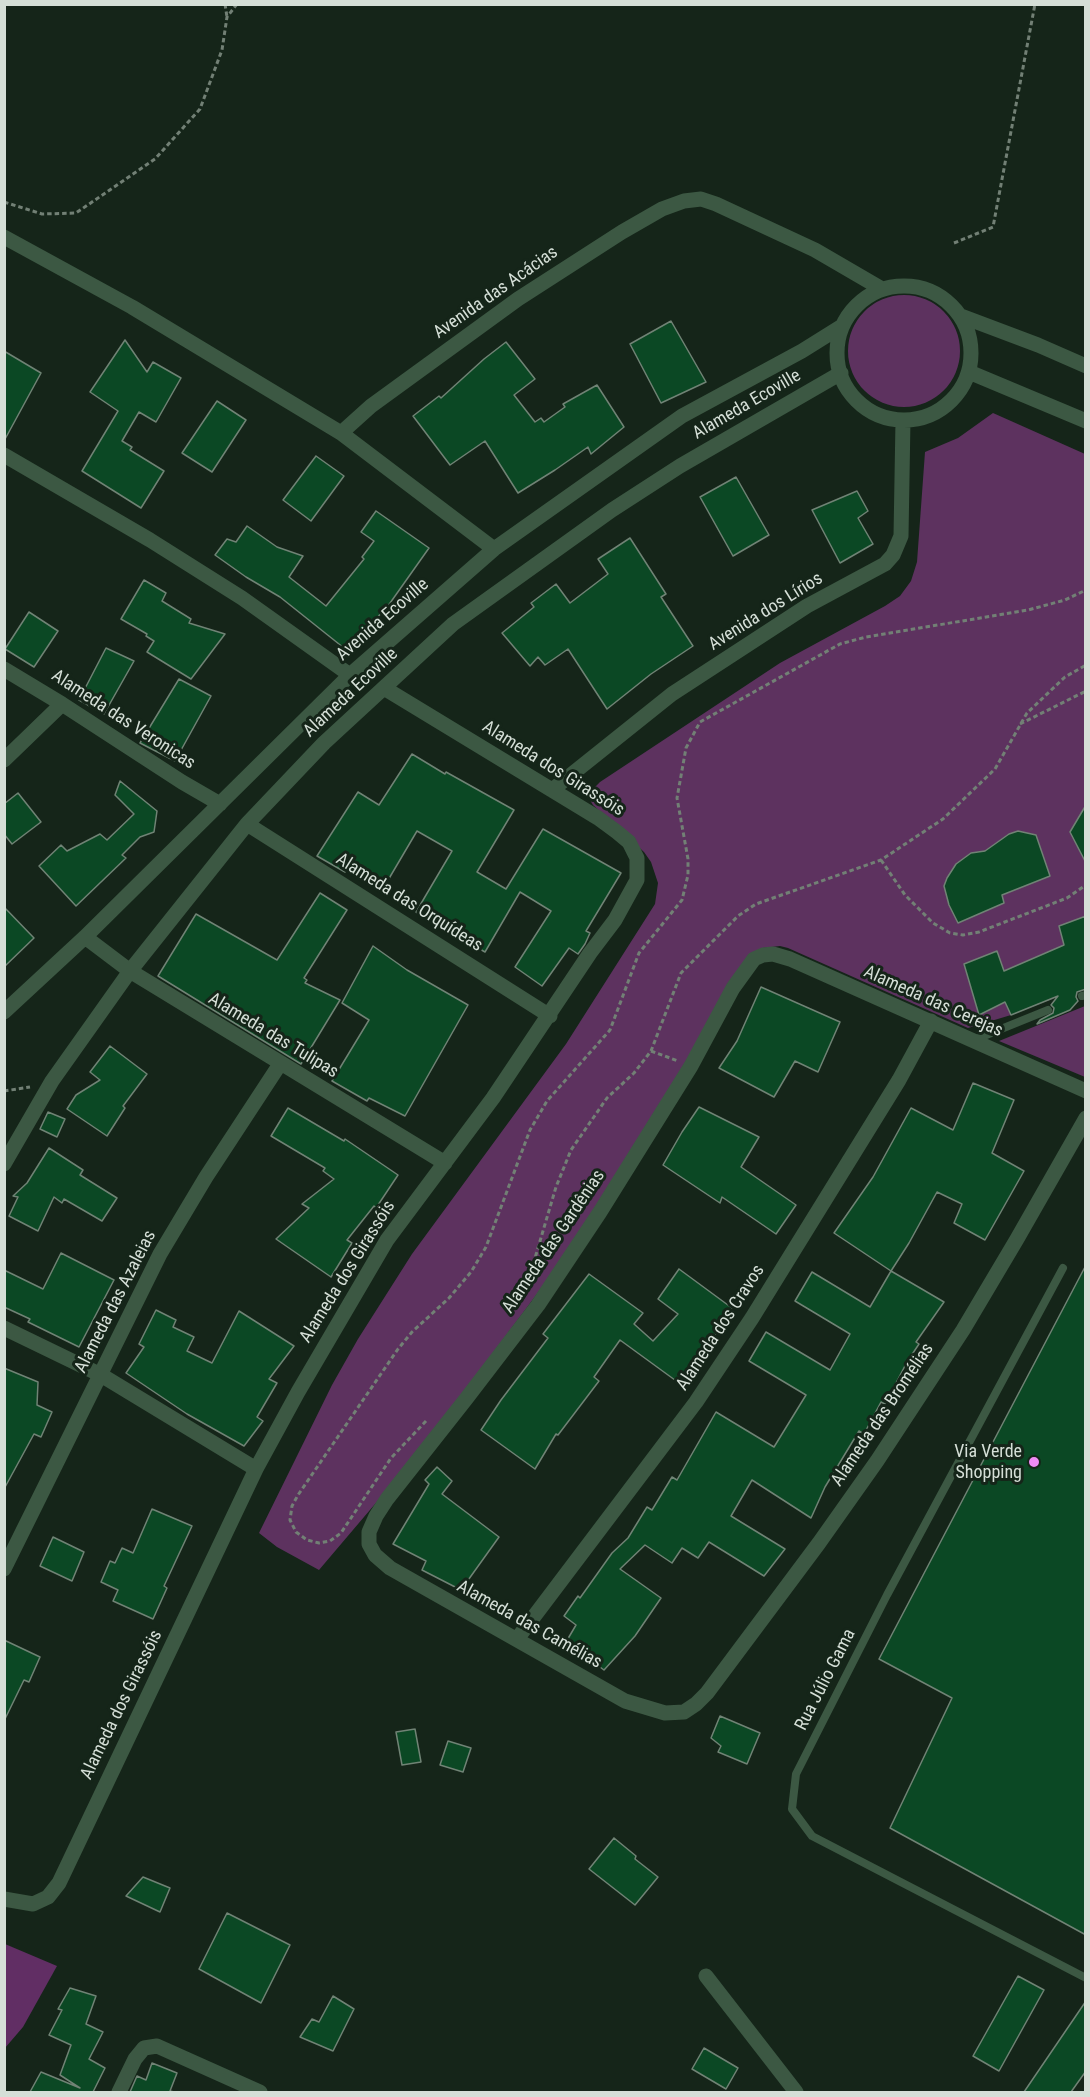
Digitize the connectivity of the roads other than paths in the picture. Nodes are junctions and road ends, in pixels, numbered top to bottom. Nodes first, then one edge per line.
1 (4, 237) edge
2 (882, 289) junction
3 (961, 316) junction
4 (842, 326) junction
5 (1086, 366) edge
6 (969, 372) junction
7 (841, 373) junction
8 (903, 420) junction
9 (1086, 422) edge
10 (340, 433) junction
11 (4, 455) edge
12 (494, 549) junction
13 (4, 669) edge
14 (350, 675) junction
15 (384, 688) junction
16 (62, 704) junction
17 (4, 760) edge
18 (552, 790) junction
19 (220, 804) junction
20 (247, 824) junction
21 (85, 937) junction
22 (763, 955) joint
23 (130, 971) junction
24 (1048, 1010) dead end
25 (4, 1012) edge
26 (550, 1016) junction
27 (931, 1021) junction
28 (972, 1041) junction
29 (280, 1064) junction
30 (1086, 1091) edge
31 (1086, 1118) edge
32 (445, 1163) junction
33 (4, 1164) edge
34 (1063, 1268) dead end
35 (4, 1328) edge
36 (101, 1375) junction
37 (256, 1469) junction
38 (369, 1544) joint
39 (4, 1569) edge
40 (517, 1639) junction
41 (684, 1712) joint
42 (4, 1899) edge
43 (706, 1976) dead end
44 (1086, 1978) edge
45 (119, 2092) edge
46 (260, 2092) edge
47 (796, 2092) edge

1 - 10 street
2 - 3 street
2 - 4 street
2 - 10 street, Avenida das Acácias
3 - 5 street
3 - 6 street
4 - 7 street
4 - 12 street, Avenida Ecoville
6 - 8 street
6 - 9 street
7 - 8 street
7 - 15 street, Alameda Ecoville
8 - 18 street, Avenida dos Lírios
10 - 12 street
11 - 14 street
12 - 14 street, Avenida Ecoville
13 - 16 street, Alameda das Veronicas
14 - 19 street, Avenida Ecoville
15 - 18 street, Alameda dos Girassóis
15 - 20 street, Alameda Ecoville
16 - 17 street
16 - 19 street, Alameda das Veronicas
18 - 26 street, Alameda dos Girassóis
19 - 21 street, Avenida Ecoville
20 - 23 street, Alameda Ecoville
20 - 26 street, Alameda das Orquídeas
21 - 23 street, Alameda das Tulipas
21 - 25 street, Avenida Ecoville
22 - 27 street, Alameda das Cerejas
22 - 38 street, Alameda das Gardênias
23 - 29 street, Alameda das Tulipas
23 - 33 street, Alameda Ecoville
24 - 28 lane
26 - 32 street, Alameda dos Girassóis
27 - 28 street, Alameda das Cerejas
27 - 40 street, Alameda dos Cravos
28 - 30 street, Alameda das Cerejas
29 - 32 street, Alameda das Tulipas
29 - 36 street, Alameda das Azaleias
31 - 41 street, Alameda das Bromélias
32 - 37 street, Alameda dos Girassóis
34 - 44 lane, Rua Júlio Gama
35 - 36 street
36 - 37 street
36 - 39 street, Alameda das Azaleias
37 - 42 street, Alameda dos Girassóis
38 - 40 street, Alameda das Camélias
40 - 41 street, Alameda das Camélias
43 - 47 street
45 - 46 street

